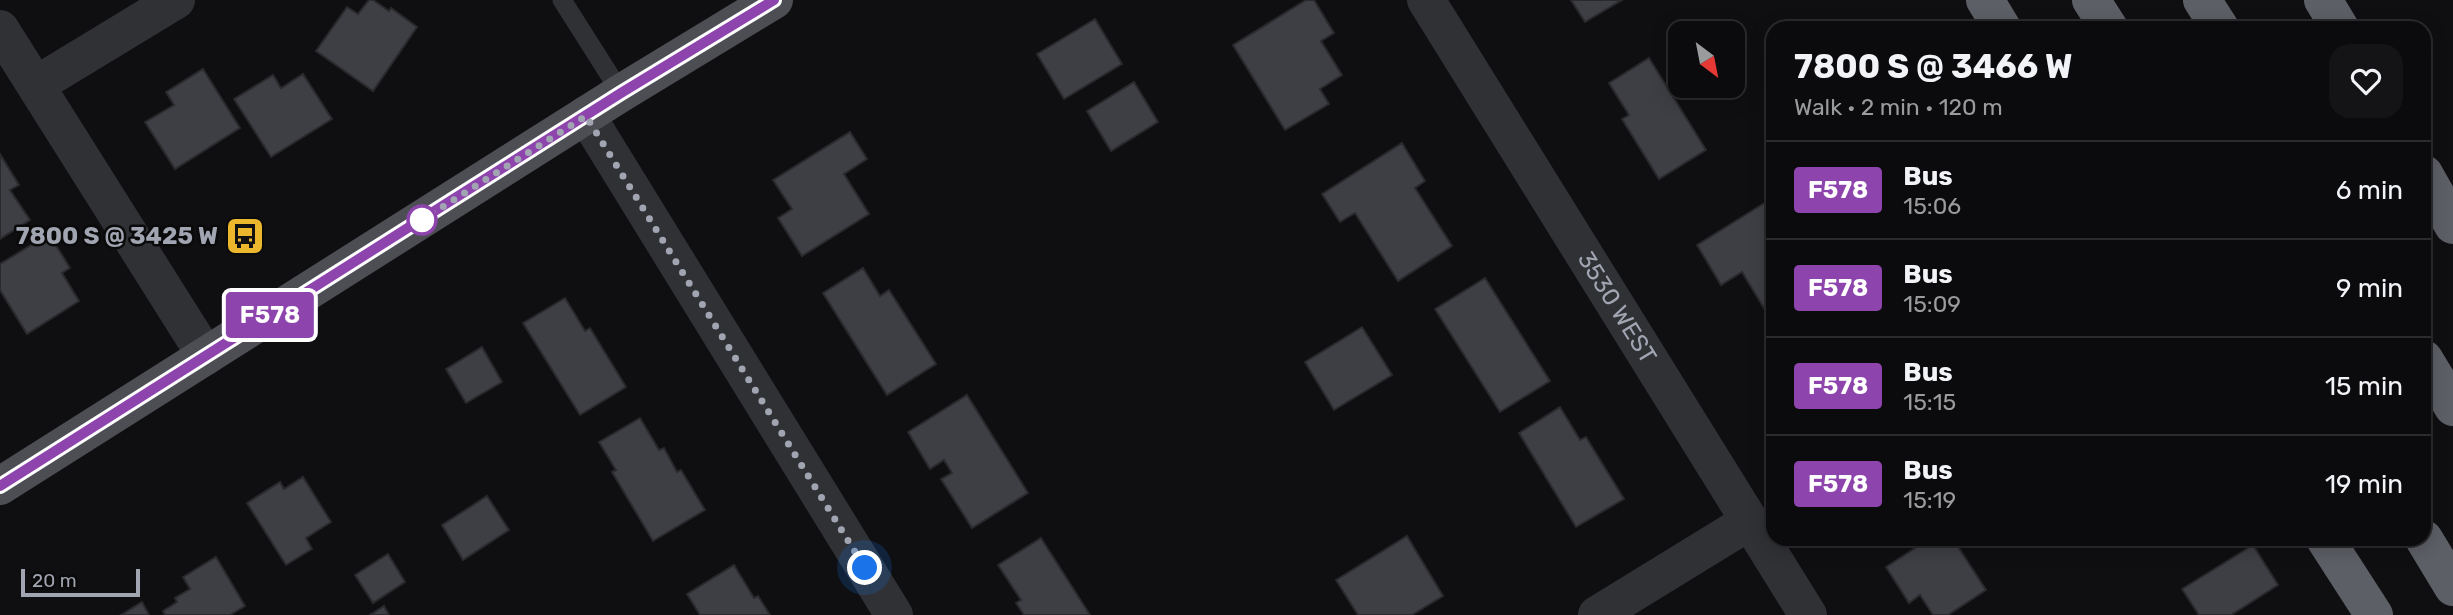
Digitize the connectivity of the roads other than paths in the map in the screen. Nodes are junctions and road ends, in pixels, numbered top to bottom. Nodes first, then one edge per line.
1 (176, 0) edge
2 (562, 0) edge
3 (774, 0) edge
4 (1426, 0) edge
5 (1984, 0) edge
6 (2091, 0) edge
7 (2202, 0) edge
8 (2323, 0) edge
9 (1998, 21) edge
10 (2104, 21) edge
11 (2216, 21) edge
12 (2336, 21) edge
13 (0, 29) edge
14 (36, 85) junction
15 (621, 93) junction
16 (586, 116) junction
17 (2431, 186) edge
18 (2453, 225) edge
19 (206, 356) junction
20 (2431, 371) edge
21 (2453, 407) edge
22 (0, 486) edge
23 (1750, 521) junction
24 (2330, 546) edge
25 (2428, 546) edge
26 (2453, 587) edge
27 (894, 615) edge
28 (1597, 615) edge
29 (1808, 615) edge
30 (2374, 615) edge

1 - 14 street
2 - 15 lane
3 - 15 main road
4 - 23 street, 3530 WEST
5 - 9 highway
6 - 10 highway
7 - 11 highway
8 - 12 highway
13 - 14 street
14 - 19 street
15 - 16 main road
16 - 19 main road
16 - 27 street
17 - 18 highway
19 - 22 main road
20 - 21 highway
23 - 28 street
23 - 29 street, 3530 WEST
24 - 30 highway
25 - 26 highway

